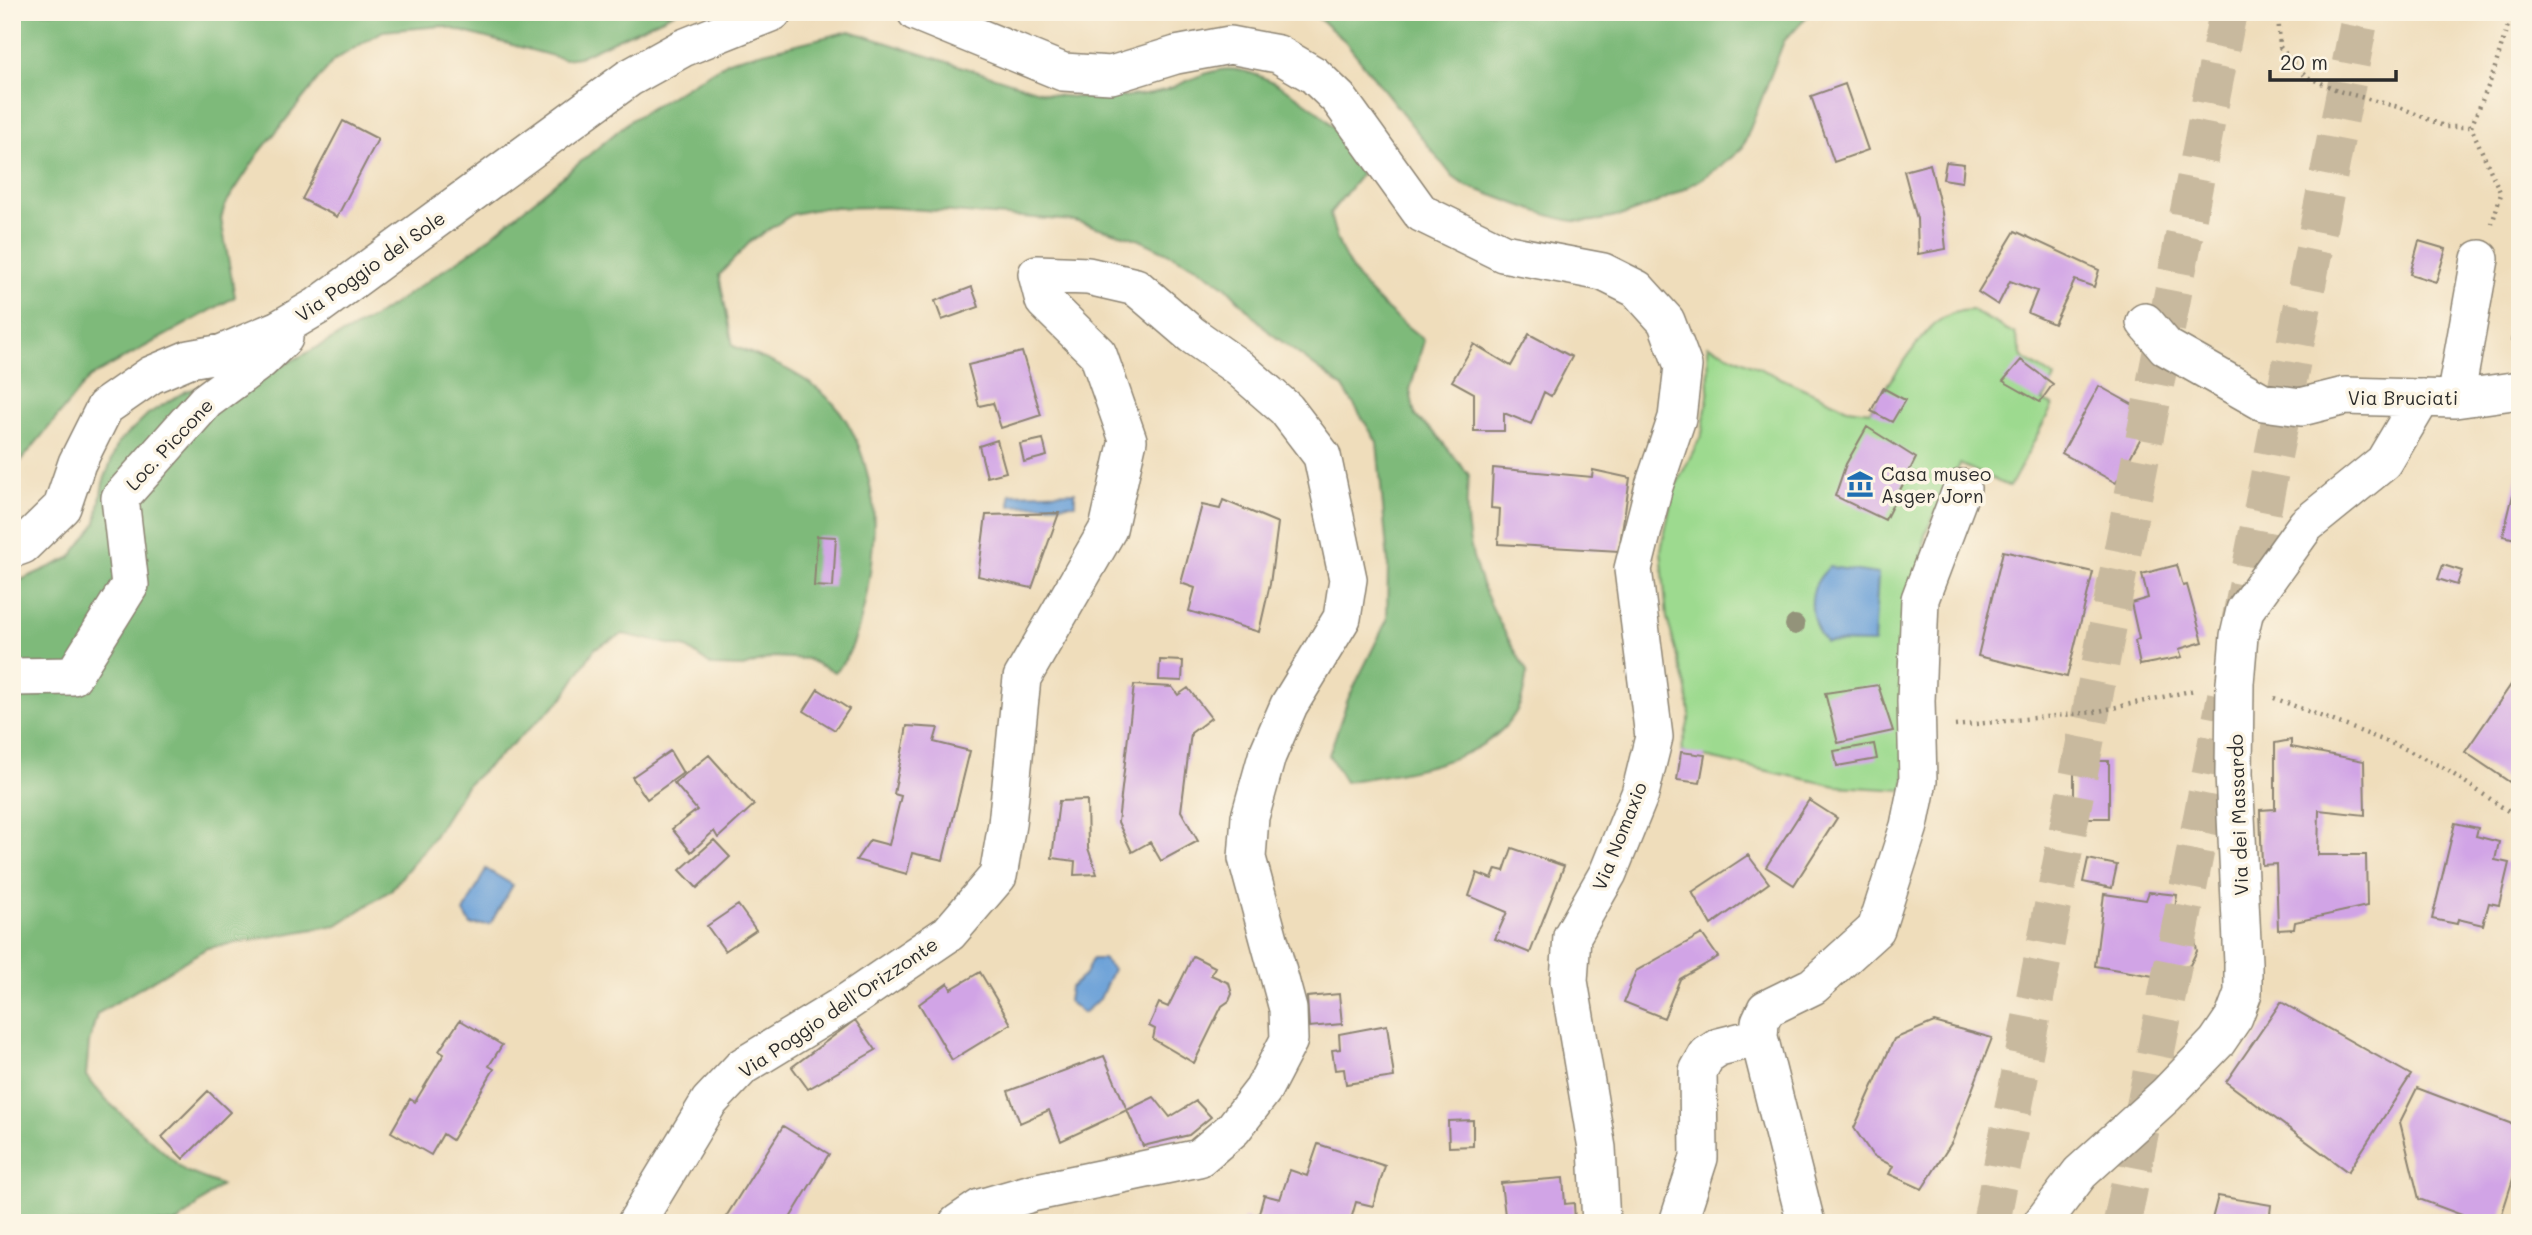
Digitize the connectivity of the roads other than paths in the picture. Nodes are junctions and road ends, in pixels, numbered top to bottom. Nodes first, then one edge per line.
1 (773, 12) edge
2 (916, 12) edge
3 (2480, 259) road end
4 (318, 306) junction
5 (2146, 322) dead end
6 (2520, 390) edge
7 (2438, 399) junction
8 (1962, 488) dead end
9 (12, 549) edge
10 (12, 677) edge
11 (1759, 1037) junction
12 (636, 1223) edge
13 (958, 1223) edge
14 (1601, 1223) edge
15 (1678, 1223) edge
16 (1806, 1223) edge
17 (2042, 1223) edge

1 - 4 street, Via Poggio del Sole
2 - 14 street, Via Nomaxio
3 - 7 street, Via dei Massardo
4 - 9 street, Via Poggio del Sole
4 - 10 street, Loc. Piccone
5 - 7 street, Via Bruciati
6 - 7 street, Via Bruciati
7 - 17 street, Via dei Massardo
8 - 11 street
11 - 15 street
11 - 16 street
12 - 13 street, Via Poggio dell'Orizzonte

